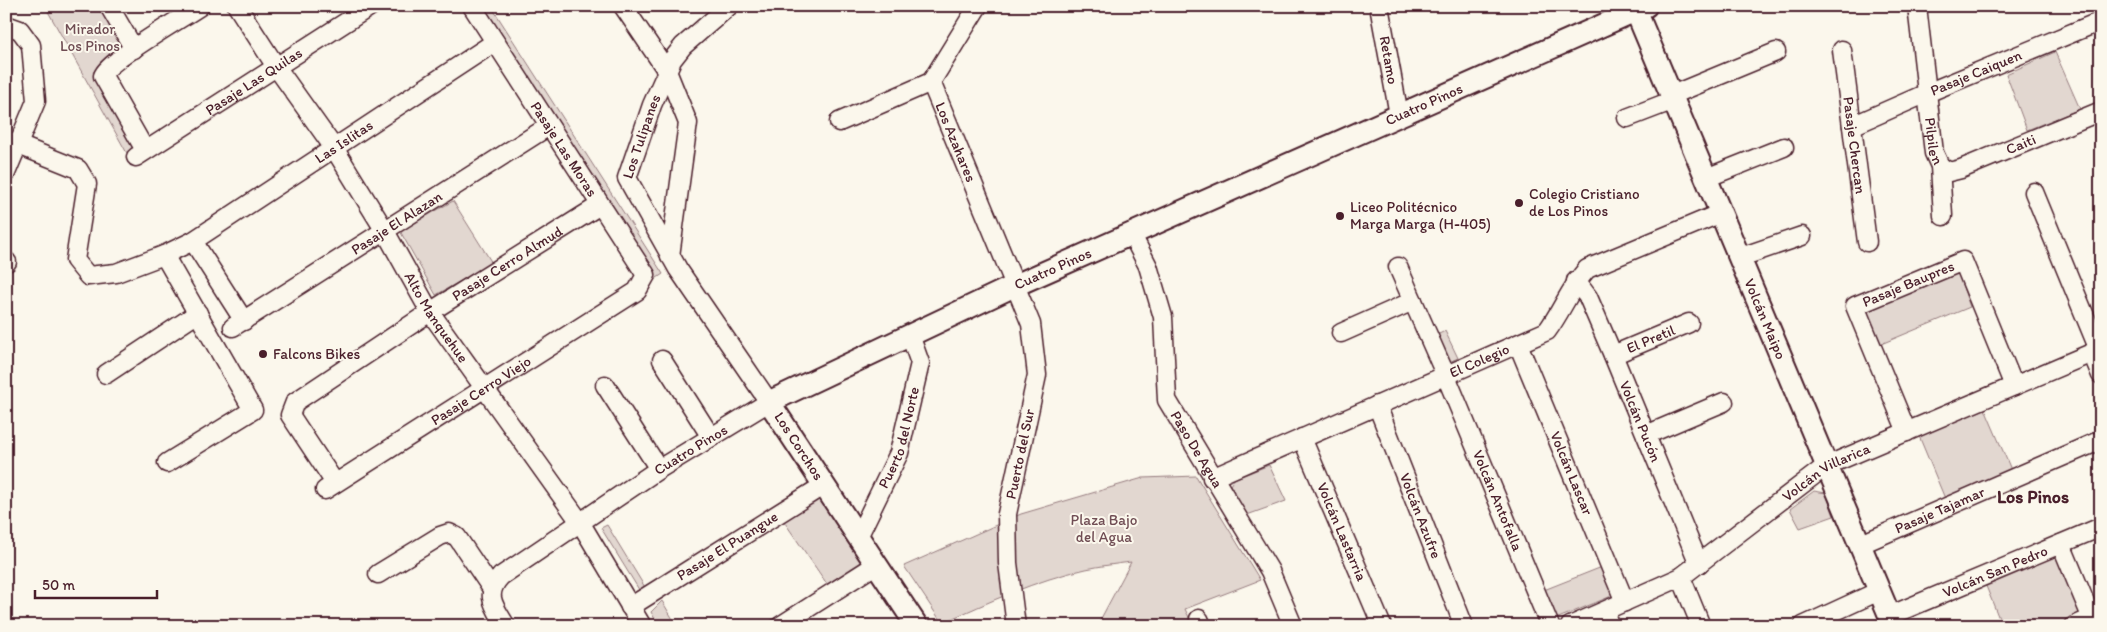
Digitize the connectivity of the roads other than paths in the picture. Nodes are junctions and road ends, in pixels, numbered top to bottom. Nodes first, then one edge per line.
1 (109, 6) edge
2 (200, 6) edge
3 (236, 6) edge
4 (371, 6) edge
5 (472, 6) edge
6 (623, 6) edge
7 (729, 6) edge
8 (978, 6) edge
9 (1378, 6) edge
10 (1917, 6) edge
11 (1641, 8) edge
12 (2101, 21) edge
13 (6, 25) edge
14 (495, 42) junction
15 (134, 49) junction
16 (1842, 50) dead end
17 (1776, 52) dead end
18 (277, 68) junction
19 (667, 71) junction
20 (931, 82) junction
21 (1927, 93) junction
22 (1673, 97) junction
23 (2101, 111) edge
24 (1399, 115) junction
25 (1627, 118) dead end
26 (839, 122) dead end
27 (549, 126) junction
28 (1852, 126) junction
29 (12, 142) edge
30 (1784, 147) dead end
31 (334, 148) junction
32 (1940, 166) junction
33 (6, 173) edge
34 (1706, 178) junction
35 (2034, 192) dead end
36 (600, 205) junction
37 (1721, 213) junction
38 (1943, 216) dead end
39 (385, 231) junction
40 (1131, 233) junction
41 (1802, 236) dead end
42 (193, 241) junction
43 (1867, 242) dead end
44 (164, 255) junction
45 (1741, 257) junction
46 (674, 262) junction
47 (1398, 267) dead end
48 (1576, 281) junction
49 (1016, 285) junction
50 (637, 291) joint
51 (1413, 301) junction
52 (430, 312) junction
53 (198, 313) junction
54 (1690, 323) dead end
55 (1341, 334) dead end
56 (910, 335) junction
57 (1518, 344) junction
58 (2097, 351) edge
59 (1612, 355) junction
60 (662, 360) dead end
61 (106, 374) dead end
62 (2101, 374) edge
63 (1446, 376) junction
64 (605, 385) dead end
65 (2014, 386) junction
66 (484, 390) junction
67 (769, 402) junction
68 (1724, 402) dead end
69 (1377, 405) junction
70 (1907, 432) junction
71 (1646, 435) junction
72 (711, 437) junction
73 (1302, 438) junction
74 (2101, 440) edge
75 (167, 463) dead end
76 (1826, 466) junction
77 (659, 469) junction
78 (1212, 478) junction
79 (824, 485) junction
80 (330, 487) joint
81 (580, 522) junction
82 (2101, 527) edge
83 (859, 535) junction
84 (2061, 544) junction
85 (1859, 545) junction
86 (877, 564) junction
87 (1699, 564) junction
88 (378, 574) dead end
89 (1681, 577) junction
90 (492, 589) junction
91 (1879, 591) junction
92 (1625, 602) junction
93 (630, 607) junction
94 (1607, 619) edge
95 (1892, 621) edge
96 (2093, 622) edge
97 (506, 626) edge
98 (642, 626) edge
99 (780, 626) edge
100 (917, 626) edge
101 (1016, 626) edge
102 (1293, 626) edge
103 (1382, 626) edge
104 (1464, 626) edge
105 (1550, 626) edge
106 (1570, 626) edge
107 (1702, 626) edge
108 (1803, 626) edge
109 (2074, 626) edge

1 - 15 street
2 - 15 street
3 - 18 street, Alto Manquehue
4 - 18 street, Pasaje Las Quilas
5 - 14 street, Pasaje Las Moras
6 - 19 street
7 - 19 street, Los Tulipanes
8 - 20 street
9 - 24 street, Retamo
10 - 21 street, Pilpilen
11 - 22 street, Volcán Maipo
11 - 24 street, Cuatro Pinos
12 - 21 street, Pasaje Caiquen
13 - 29 street
14 - 27 street, Pasaje Las Moras
14 - 31 street, Las Islitas
15 - 18 street, Pasaje Las Quilas
16 - 28 street, Pasaje Chercan
17 - 22 street
18 - 31 street, Alto Manquehue
19 - 46 street
19 - 46 street, Los Tulipanes
20 - 26 street
20 - 49 street, Los Azahares
21 - 28 street, Pasaje Caiquen
21 - 32 street, Pilpilen
22 - 25 street
22 - 34 street, Volcán Maipo
23 - 32 street, Caiti
24 - 40 street, Cuatro Pinos
27 - 36 street, Pasaje Las Moras
27 - 39 street, Pasaje El Alazan
28 - 43 street, Pasaje Chercan
29 - 33 street
29 - 44 street, Las Islitas
30 - 34 street
31 - 39 street, Alto Manquehue
31 - 42 street, Las Islitas
32 - 38 street, Pilpilen
34 - 37 street, Volcán Maipo
35 - 58 street
36 - 50 street, Pasaje Las Moras
36 - 52 street, Pasaje Cerro Almud
37 - 45 street, Volcán Maipo
37 - 48 street, El Colegio
39 - 42 street, Pasaje El Alazan
39 - 52 street, Alto Manquehue
40 - 49 street, Cuatro Pinos
40 - 78 street, Paso De Agua
41 - 45 street
42 - 44 street, Las Islitas
44 - 53 street
45 - 76 street, Volcán Maipo
46 - 67 street, Los Corchos
47 - 51 street, Volcán Antofalla
48 - 57 street, El Colegio
48 - 59 street, Volcán Pucón
49 - 56 street, Cuatro Pinos
49 - 101 street, Puerto del Sur
50 - 66 street, Pasaje Cerro Viejo
51 - 55 street
51 - 63 street, Volcán Antofalla
52 - 66 street, Alto Manquehue
52 - 80 street, Pasaje Cerro Almud
53 - 61 street
53 - 75 street
54 - 59 street, El Pretil
56 - 67 street, Cuatro Pinos
56 - 83 street, Puerto del Norte
57 - 63 street, El Colegio
57 - 92 street, Volcán Lascar
58 - 62 street
58 - 65 street, Volcán Villarica
59 - 71 street, Volcán Pucón
60 - 72 street
63 - 69 street, El Colegio
63 - 105 street, Volcán Antofalla
64 - 77 street
65 - 70 street, Volcán Villarica
65 - 70 street, Pasaje Baupres
66 - 80 street, Pasaje Cerro Viejo
66 - 81 street, Alto Manquehue
67 - 72 street, Cuatro Pinos
67 - 79 street, Los Corchos
68 - 71 street
69 - 73 street, El Colegio
69 - 104 street, Volcán Azufre
70 - 76 street, Volcán Villarica
71 - 87 street, Volcán Pucón
72 - 77 street, Cuatro Pinos
73 - 78 street, El Colegio
73 - 103 street, Volcán Lastarria
74 - 85 street, Pasaje Tajamar
76 - 85 street, Volcán Maipo
76 - 87 street, Volcán Villarica
77 - 81 street, Cuatro Pinos
78 - 102 street, Paso De Agua
79 - 83 street, Los Corchos
79 - 93 street, Pasaje El Puangue
81 - 90 street, Cuatro Pinos
81 - 93 street, Alto Manquehue
82 - 84 street, Volcán San Pedro
83 - 86 street, Los Corchos
84 - 95 street, Volcán San Pedro
84 - 96 street
85 - 91 street, Volcán Maipo
86 - 99 street
86 - 100 street, Los Corchos
87 - 89 street, Volcán Villarica
88 - 90 street
89 - 92 street, Volcán Villarica
89 - 107 street
90 - 97 street
91 - 95 street, Volcán Maipo
91 - 108 street
92 - 94 street, Volcán Villarica
93 - 98 street, Alto Manquehue
94 - 106 street, Volcán Villarica
96 - 109 street

